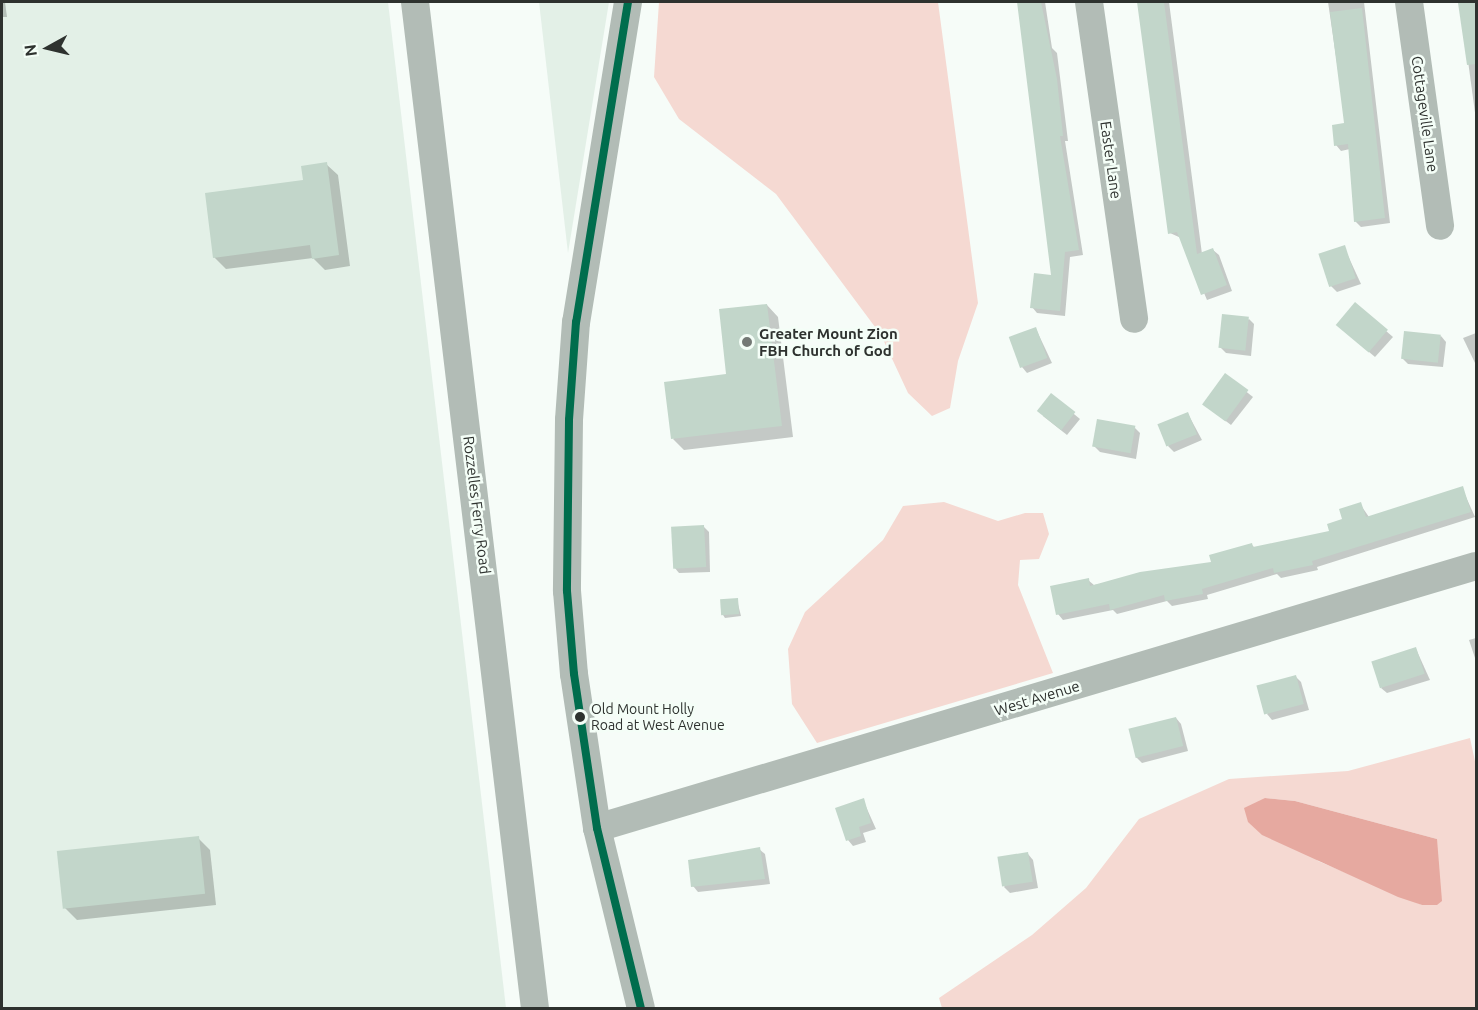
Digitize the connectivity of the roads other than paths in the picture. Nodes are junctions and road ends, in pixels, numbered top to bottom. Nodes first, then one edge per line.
1 (415, 2) edge
2 (628, 2) edge
3 (1089, 2) edge
4 (1409, 2) edge
5 (1440, 226) dead end
6 (1134, 319) dead end
7 (1476, 566) edge
8 (597, 828) junction
9 (535, 1008) edge
10 (641, 1008) edge

1 - 9 street, Rozzelles Ferry Road
2 - 8 street
3 - 6 street, Easter Lane
4 - 5 street, Cottageville Lane
7 - 8 street, West Avenue
8 - 10 street

